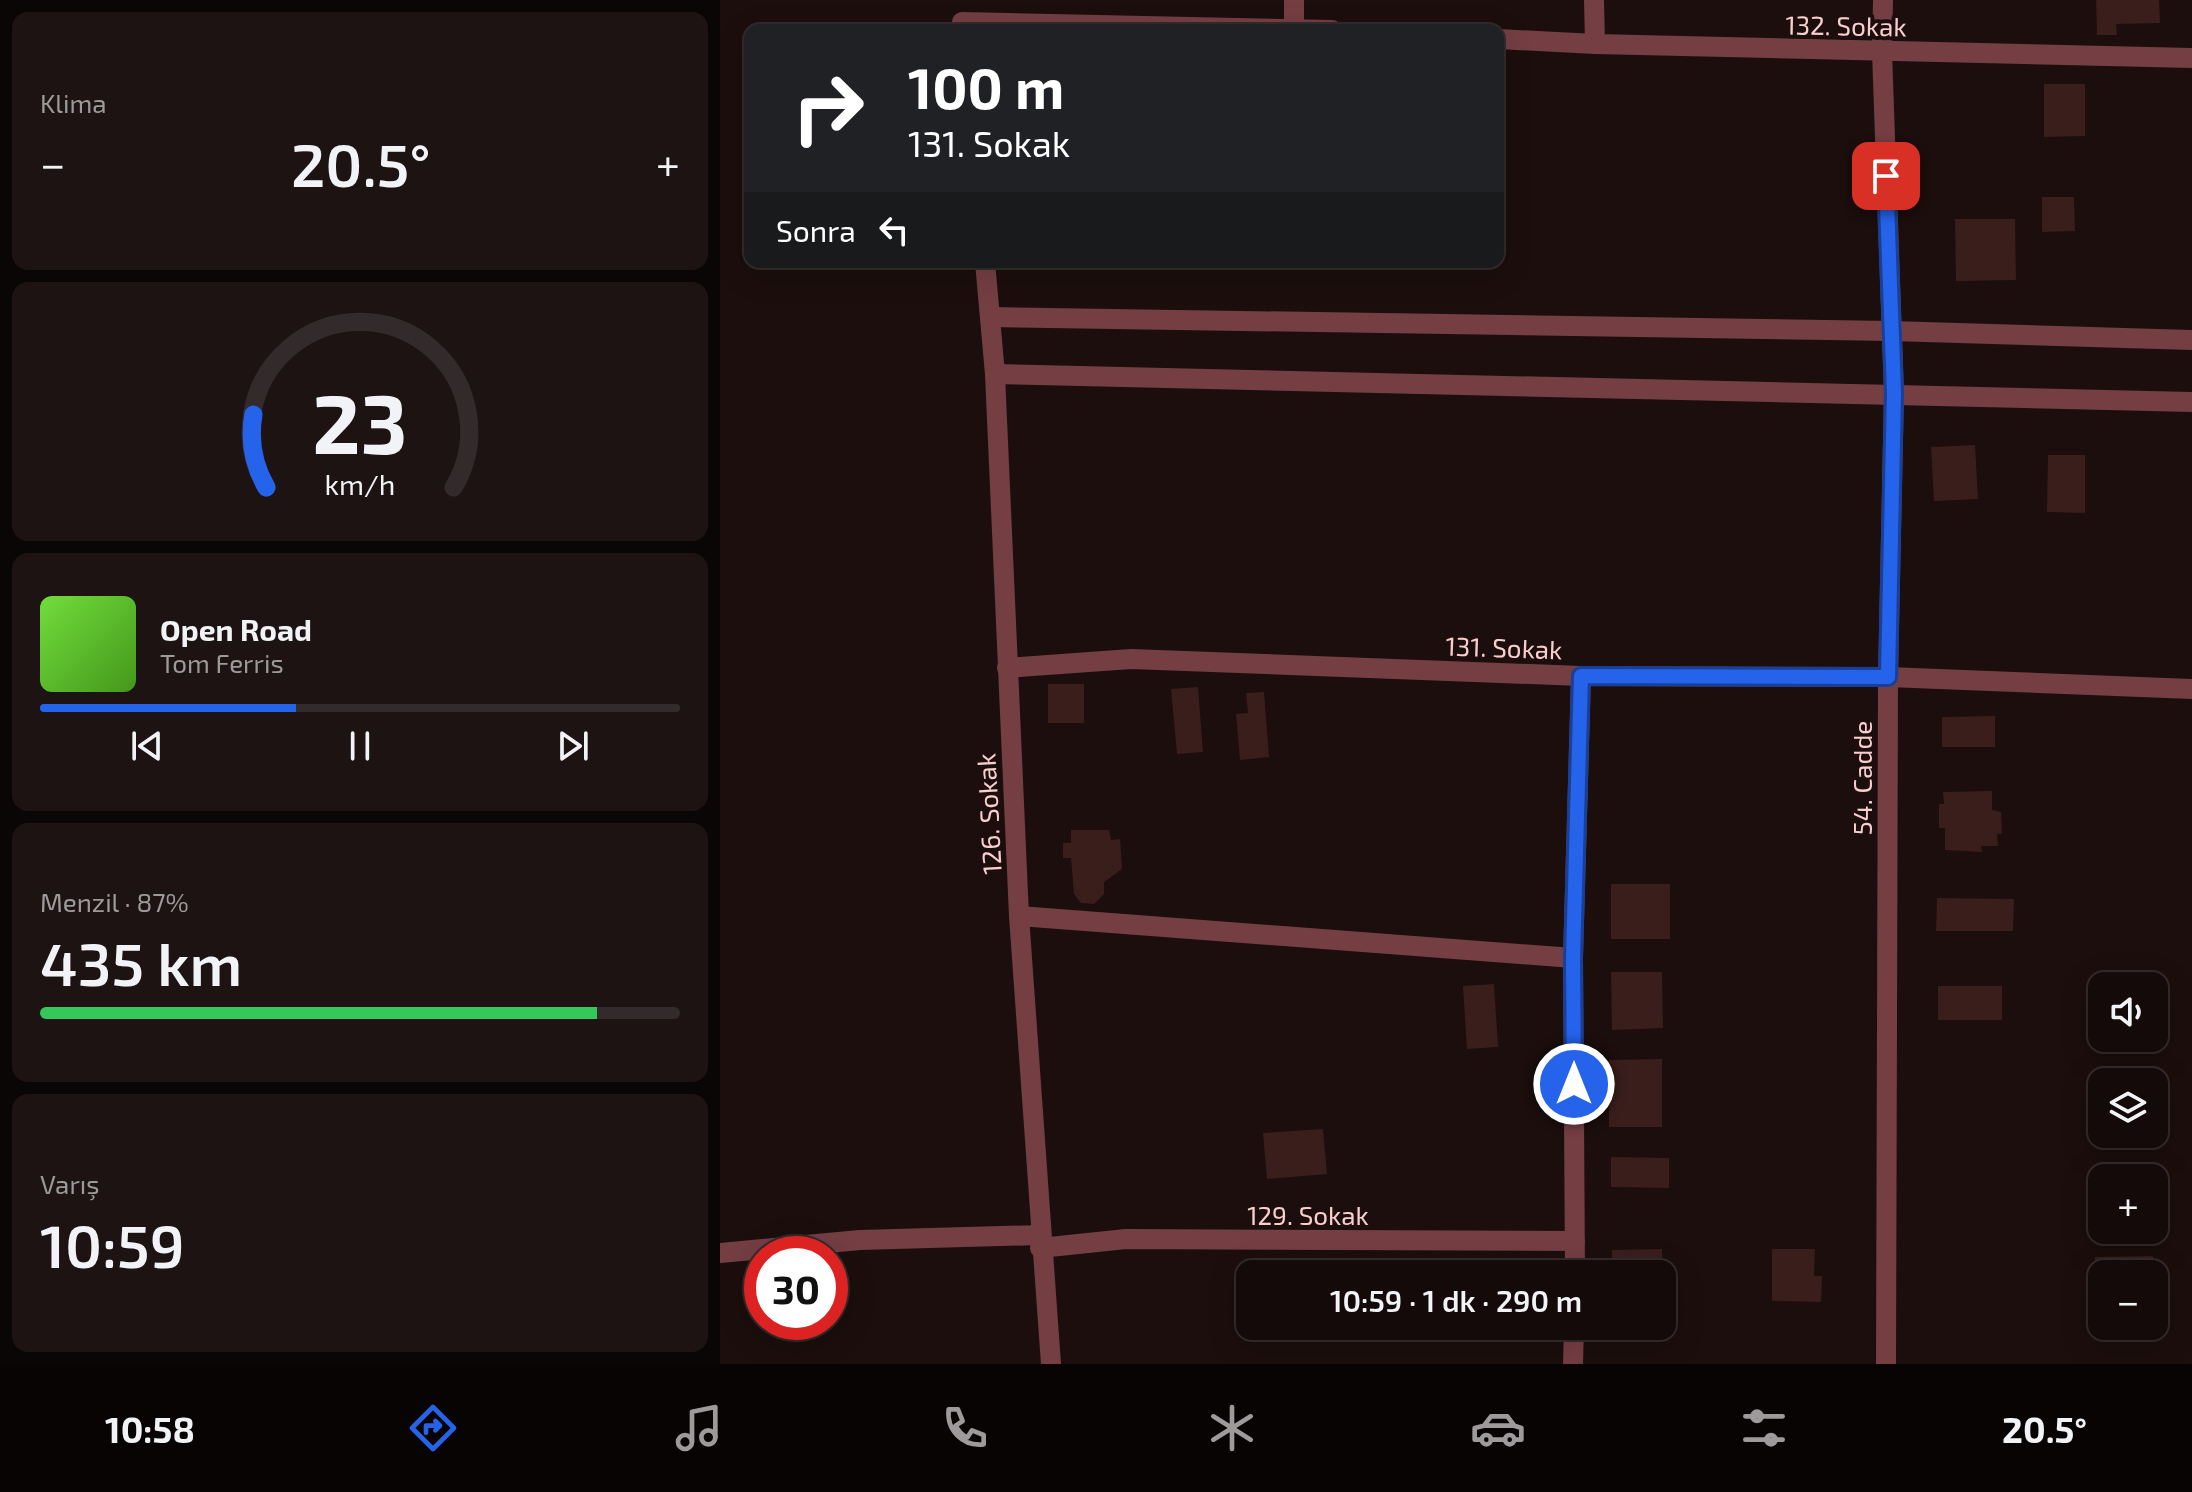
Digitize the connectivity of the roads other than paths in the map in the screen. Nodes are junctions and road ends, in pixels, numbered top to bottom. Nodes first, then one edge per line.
1 (961, 0) edge
2 (1294, 0) edge
3 (1594, 0) edge
4 (1883, 0) edge
5 (962, 24) edge
6 (1294, 24) edge
7 (1504, 39) edge
8 (1595, 44) junction
9 (1882, 52) junction
10 (2192, 58) edge
11 (986, 268) edge
12 (990, 317) junction
13 (1891, 331) junction
14 (2192, 340) edge
15 (995, 374) junction
16 (1894, 393) junction
17 (2192, 402) edge
18 (1007, 668) junction
19 (1581, 676) junction
20 (1888, 677) junction
21 (2192, 689) edge
22 (1019, 916) junction
23 (1573, 958) junction
24 (1040, 1241) junction
25 (1575, 1241) junction
26 (720, 1253) edge
27 (1575, 1260) edge
28 (1574, 1340) edge
29 (1051, 1364) edge
30 (1573, 1364) edge
31 (1886, 1364) edge

1 - 5 street
2 - 6 street
3 - 8 street
4 - 9 street, 54. Cadde
7 - 8 street, 132. Sokak
8 - 9 street, 132. Sokak
9 - 10 street, 132. Sokak
9 - 13 street, 54. Cadde
11 - 12 street, 126. Sokak
12 - 13 street
12 - 15 street, 126. Sokak
13 - 14 street
13 - 16 street, 54. Cadde
15 - 16 street
15 - 18 street, 126. Sokak
16 - 17 street
16 - 20 street, 54. Cadde
18 - 19 street, 131. Sokak
18 - 22 street, 126. Sokak
19 - 20 street, 131. Sokak
19 - 23 street
20 - 21 street, 131. Sokak
20 - 31 street, 54. Cadde
22 - 23 street
22 - 24 street, 126. Sokak
23 - 25 street
24 - 25 street, 129. Sokak
24 - 26 street, 129. Sokak
24 - 29 street, 126. Sokak
25 - 27 street
28 - 30 street

